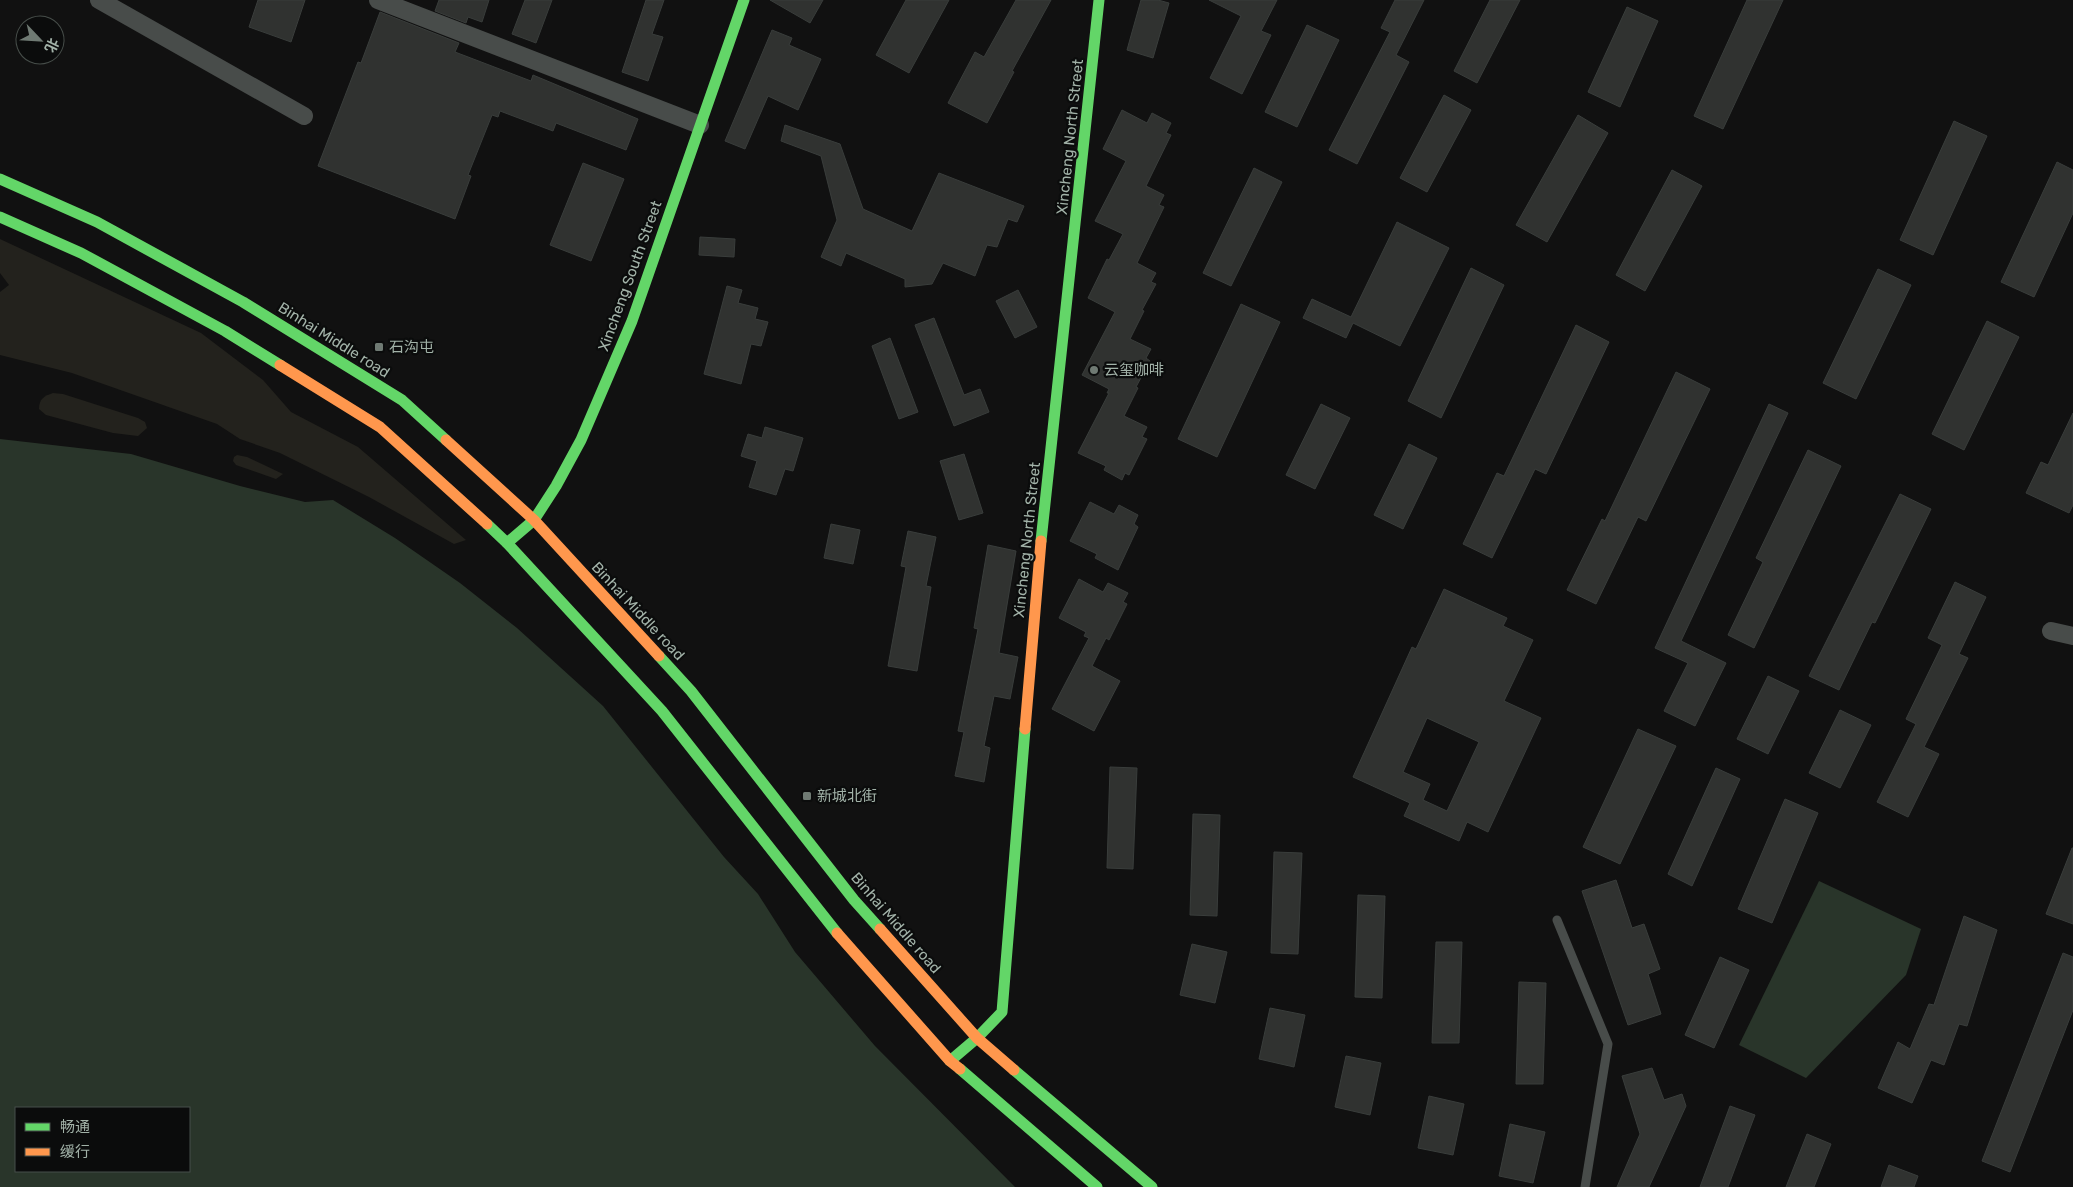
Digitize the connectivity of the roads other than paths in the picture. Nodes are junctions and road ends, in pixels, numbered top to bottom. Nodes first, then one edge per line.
1 (99, 0) edge
2 (378, 0) edge
3 (744, 0) edge
4 (1099, 0) edge
5 (304, 116) dead end
6 (700, 125) junction
7 (0, 179) edge
8 (0, 217) edge
9 (534, 520) junction
10 (507, 543) junction
11 (2051, 631) dead end
12 (2073, 636) edge
13 (1557, 920) dead end
14 (977, 1038) junction
15 (950, 1062) junction
16 (1097, 1187) edge
17 (1152, 1187) edge
18 (1585, 1187) edge

1 - 5 street
2 - 6 street
3 - 6 main road, Xincheng South Street
4 - 14 main road, Xincheng North Street
6 - 9 main road, Xincheng South Street
7 - 9 main road, Binhai Middle road
8 - 10 main road
9 - 10 main road, Xincheng South Street
9 - 14 main road, Binhai Middle road
10 - 15 main road
11 - 12 street
13 - 18 lane
14 - 15 main road, Xincheng North Street
14 - 17 main road, Binhai Middle road
15 - 16 main road

